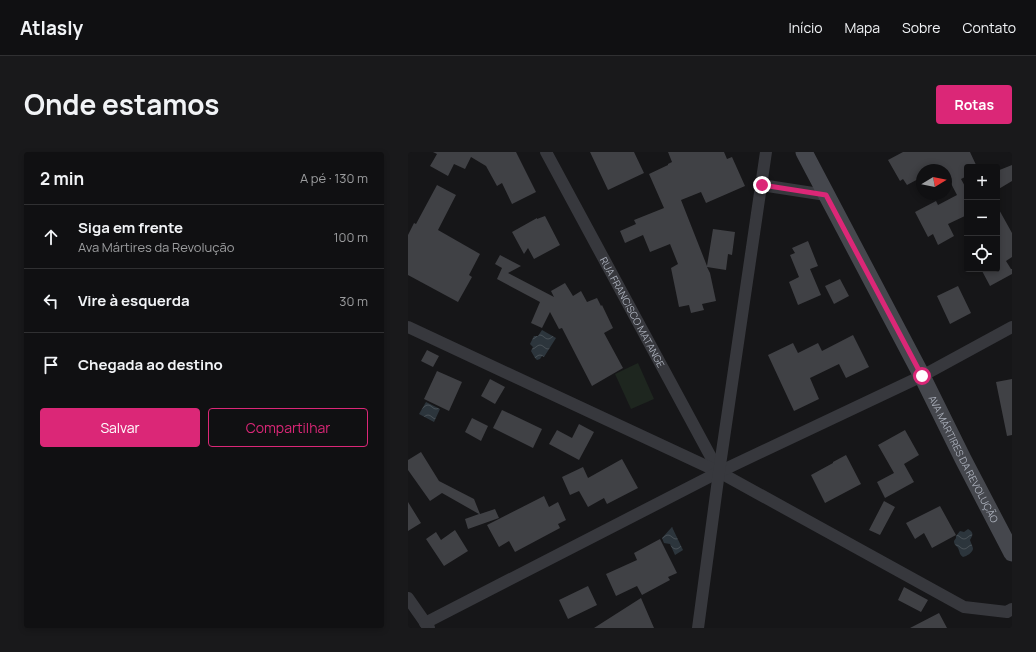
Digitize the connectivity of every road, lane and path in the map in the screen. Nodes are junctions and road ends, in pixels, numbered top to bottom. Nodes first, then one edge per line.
1 (546, 152) edge
2 (766, 152) edge
3 (804, 152) edge
4 (762, 185) junction
5 (826, 195) junction
6 (408, 327) edge
7 (1012, 327) edge
8 (922, 376) junction
9 (719, 472) junction
10 (1012, 553) edge
11 (408, 598) edge
12 (1012, 609) edge
13 (427, 626) edge
14 (698, 628) edge

1 - 9 street, RUA FRANCISCO MATANGE
2 - 4 street
3 - 5 street, AVA MÁRTIRES DA REVOLUÇÃO
4 - 5 street
4 - 9 street
5 - 8 street, AVA MÁRTIRES DA REVOLUÇÃO
6 - 9 street
7 - 8 street
8 - 9 street
8 - 10 street, AVA MÁRTIRES DA REVOLUÇÃO
9 - 12 street
9 - 13 street
9 - 14 street
11 - 13 street

